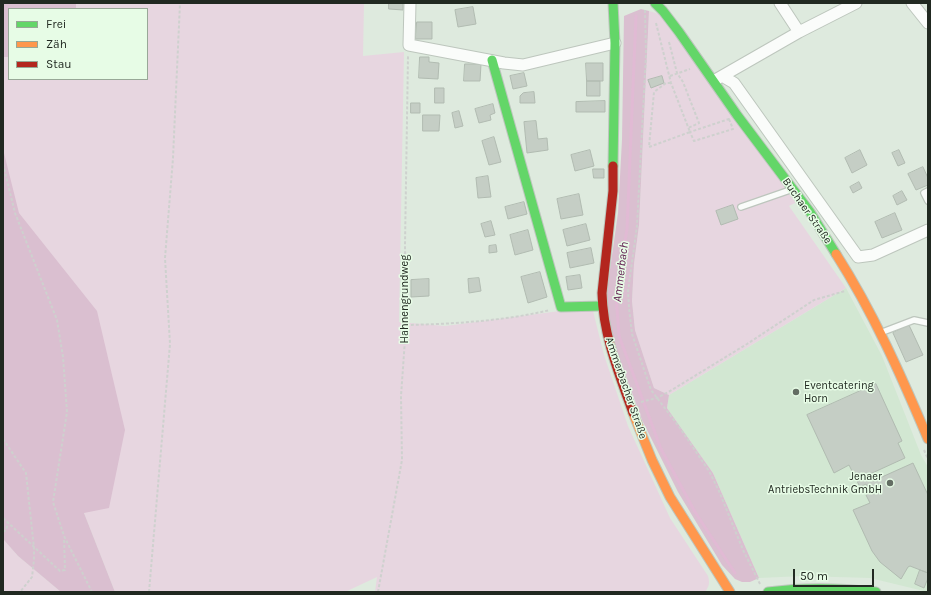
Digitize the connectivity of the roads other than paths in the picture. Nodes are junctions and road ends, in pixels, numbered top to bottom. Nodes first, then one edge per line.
1 (410, 3) edge
2 (655, 3) edge
3 (780, 3) edge
4 (856, 3) edge
5 (912, 3) edge
6 (615, 4) edge
7 (928, 23) edge
8 (799, 32) junction
9 (615, 43) junction
10 (492, 60) junction
11 (718, 78) junction
12 (793, 189) junction
13 (928, 191) edge
14 (928, 201) edge
15 (741, 207) dead end
16 (928, 230) edge
17 (602, 306) junction
18 (928, 324) edge
19 (880, 333) junction
20 (928, 439) edge
21 (730, 592) edge
22 (768, 592) edge
23 (876, 592) edge

1 - 10 street
2 - 11 street, Buchaer Straße
3 - 8 street
4 - 8 street
5 - 7 street
6 - 9 street, Ammerbacher Straße
8 - 11 street
9 - 10 street
9 - 17 street, Ammerbacher Straße
10 - 17 street
11 - 12 street, Buchaer Straße
11 - 16 street, Buchaer Straße
12 - 15 lane
12 - 19 street, Buchaer Straße
13 - 14 lane
17 - 21 street, Ammerbacher Straße
18 - 19 lane
19 - 20 street, Buchaer Straße
22 - 23 street

